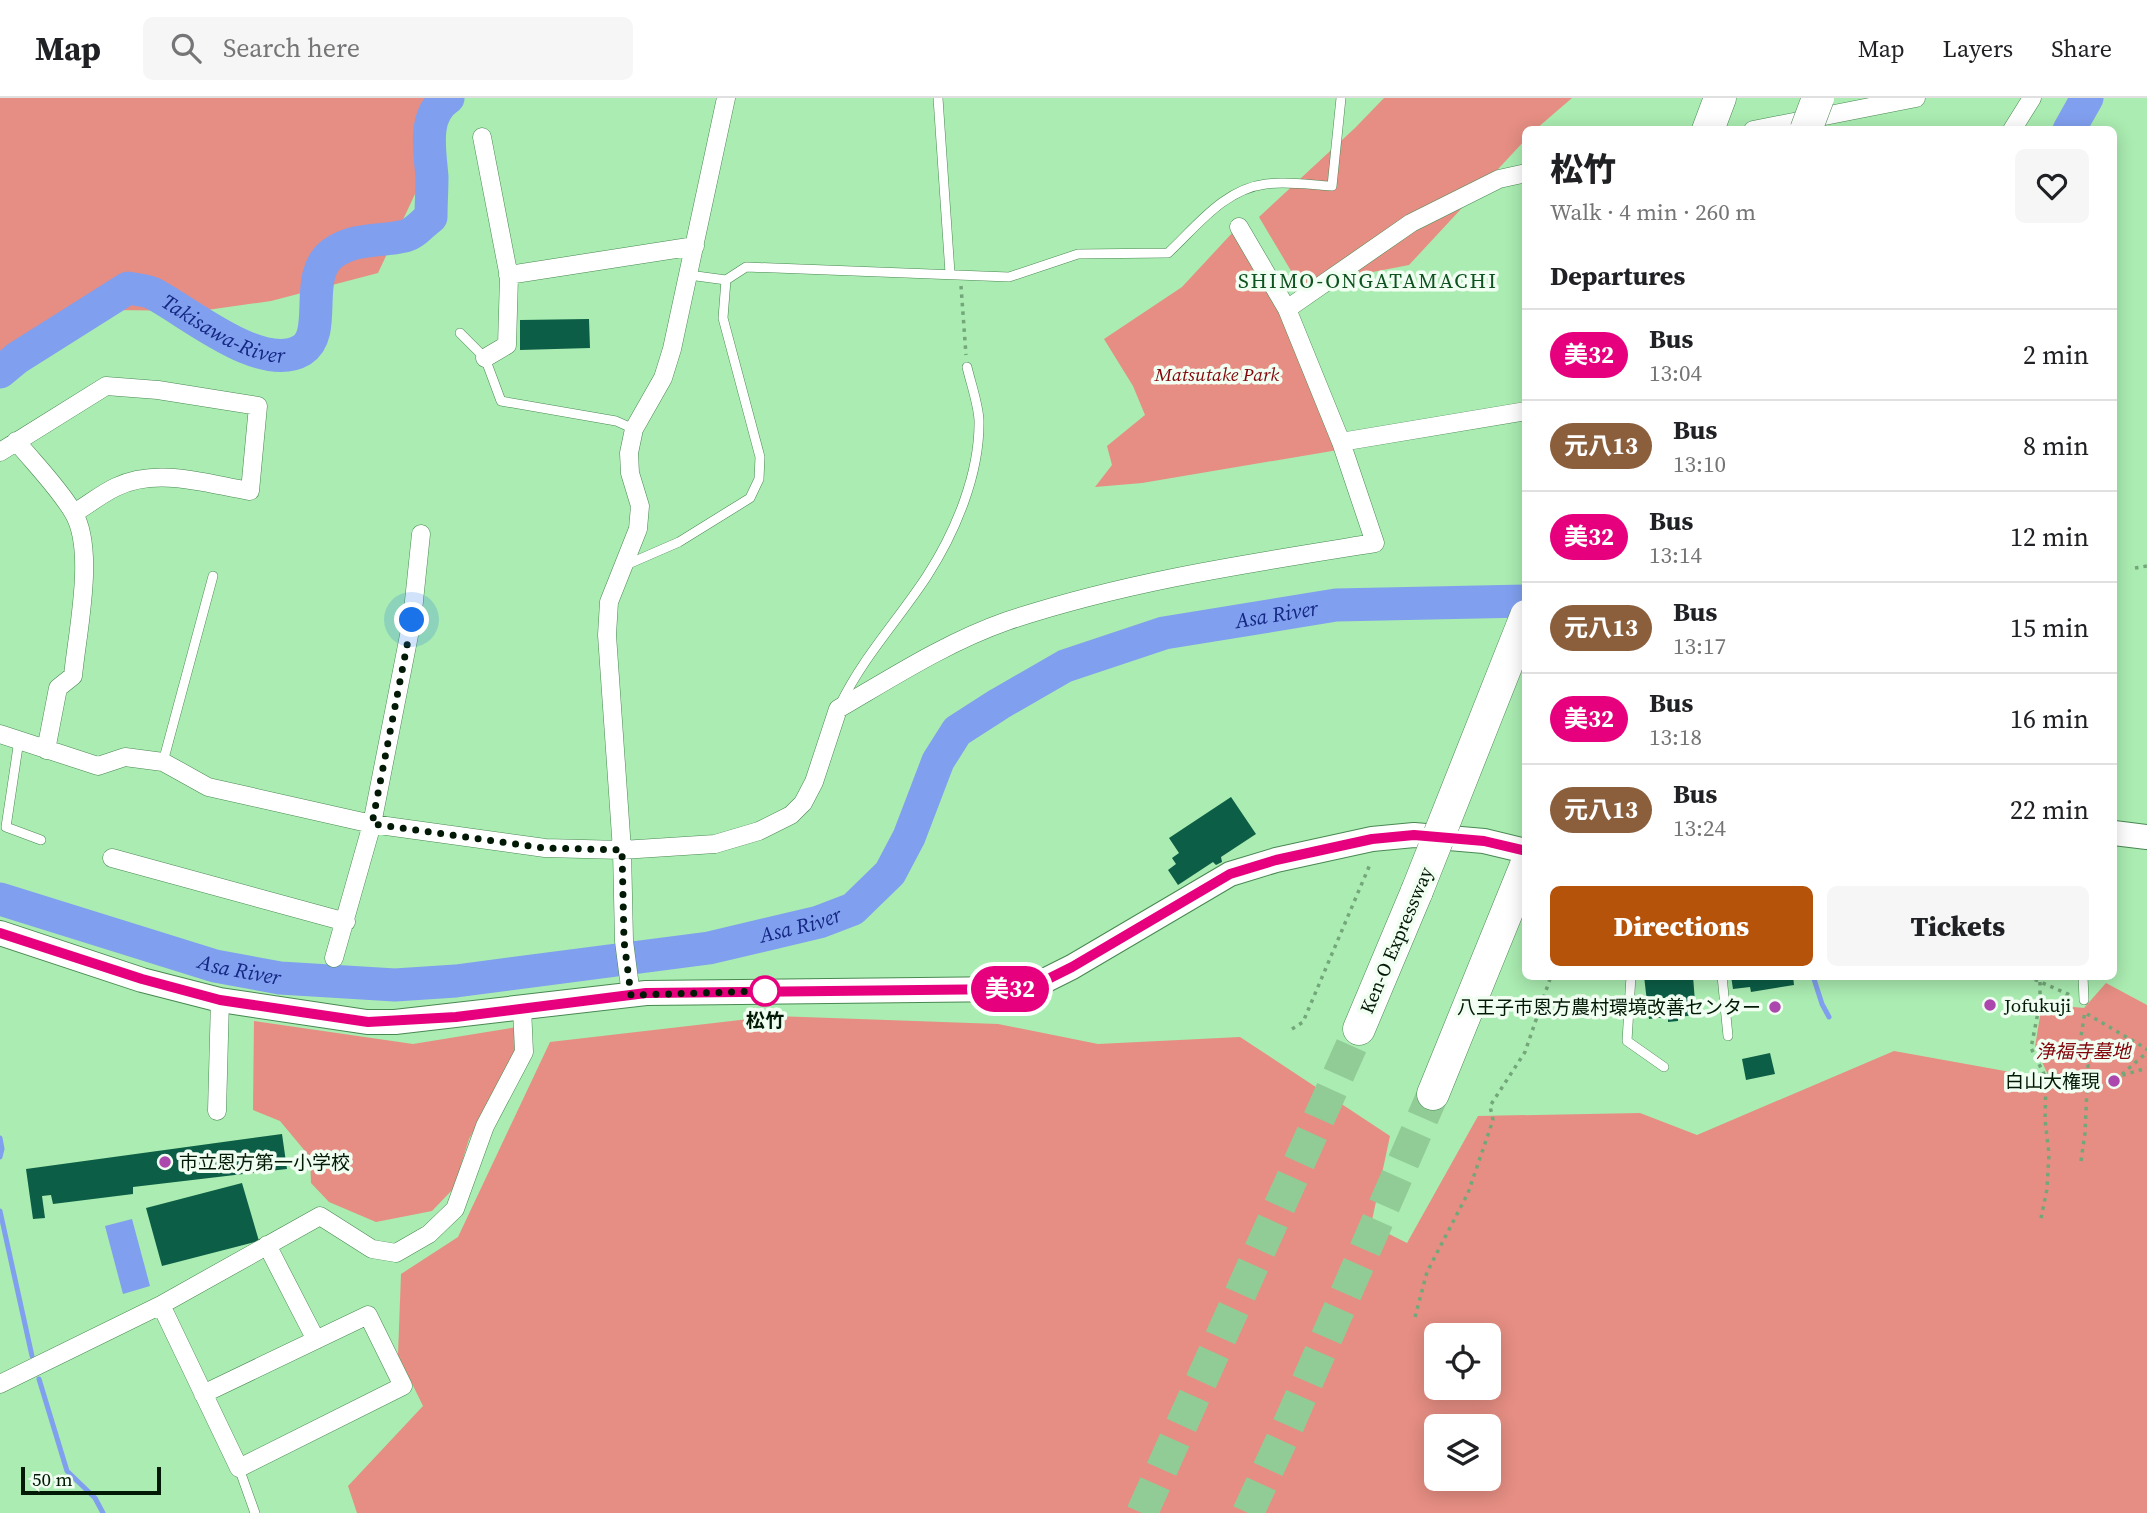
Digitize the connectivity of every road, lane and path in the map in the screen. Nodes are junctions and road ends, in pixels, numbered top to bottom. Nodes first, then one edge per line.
1 (726, 98) edge
2 (938, 98) edge
3 (1342, 98) edge
4 (1720, 98) edge
5 (1818, 98) edge
6 (1916, 98) edge
7 (2032, 98) edge
8 (1710, 126) edge
9 (1773, 126) edge
10 (1808, 126) edge
11 (2014, 126) edge
12 (482, 137) dead end
13 (1522, 174) edge
14 (1239, 227) dead end
15 (695, 246) junction
16 (955, 273) junction
17 (508, 275) junction
18 (689, 275) junction
19 (726, 280) junction
20 (1287, 309) junction
21 (460, 333) dead end
22 (485, 358) junction
23 (967, 367) joint
24 (1522, 412) edge
25 (634, 429) junction
26 (16, 441) junction
27 (1341, 442) junction
28 (0, 452) edge
29 (74, 513) junction
30 (421, 534) dead end
31 (626, 565) junction
32 (2147, 566) edge
33 (2135, 568) dead end
34 (213, 576) dead end
35 (1522, 626) edge
36 (838, 709) junction
37 (0, 734) edge
38 (19, 740) junction
39 (46, 750) junction
40 (163, 762) junction
41 (372, 824) junction
42 (2117, 833) edge
43 (2147, 837) edge
44 (1372, 839) junction
45 (41, 840) dead end
46 (622, 850) junction
47 (1522, 850) edge
48 (112, 858) dead end
49 (1522, 875) edge
50 (346, 922) junction
51 (0, 933) edge
52 (334, 958) dead end
53 (1550, 980) edge
54 (1631, 980) edge
55 (1722, 980) edge
56 (1983, 980) edge
57 (2036, 980) edge
58 (2083, 980) edge
59 (2040, 982) junction
60 (1984, 984) dead end
61 (630, 989) junction
62 (220, 1000) junction
63 (2084, 1000) junction
64 (522, 1009) junction
65 (2085, 1013) junction
66 (1292, 1029) dead end
67 (1359, 1029) tunnel mouth
68 (1728, 1035) dead end
69 (1664, 1068) dead end
70 (2147, 1068) edge
71 (1433, 1094) tunnel mouth
72 (217, 1111) dead end
73 (2081, 1161) dead end
74 (2040, 1223) dead end
75 (267, 1245) junction
76 (161, 1305) junction
77 (1415, 1317) dead end
78 (316, 1340) junction
79 (0, 1384) edge
80 (203, 1394) junction
81 (239, 1468) junction
82 (255, 1513) edge

1 - 15 street
2 - 16 lane
3 - 16 lane
4 - 8 highway
5 - 10 highway, bridge
6 - 9 street
7 - 11 street
12 - 17 street
13 - 20 street
14 - 20 street
15 - 17 street
15 - 18 street
16 - 19 lane
16 - 23 path
17 - 22 street
18 - 19 lane
18 - 25 street
19 - 31 lane
20 - 27 street
21 - 22 lane
22 - 25 lane
23 - 36 lane
24 - 27 street
25 - 31 street
26 - 28 street
26 - 29 street
26 - 29 street
27 - 36 street
29 - 39 street
30 - 41 street
31 - 46 street
32 - 33 path
34 - 40 lane
35 - 67 highway, Ken-O Expressway, bridge
36 - 46 street
37 - 38 street
38 - 39 street
38 - 45 lane
39 - 40 street
40 - 41 street
41 - 46 street
41 - 50 street
42 - 43 main road
44 - 47 main road
44 - 61 main road
44 - 66 path
46 - 61 street
48 - 50 street
49 - 71 highway
50 - 52 street
51 - 62 main road
53 - 77 path
54 - 69 lane
55 - 68 lane
56 - 60 path
57 - 59 path
58 - 63 lane
59 - 63 path
59 - 74 path
61 - 64 main road
62 - 64 main road
62 - 72 street
63 - 65 path
64 - 75 street
65 - 70 path
65 - 73 path
75 - 76 street
75 - 78 street
76 - 79 street
76 - 80 street
78 - 80 street
78 - 81 street
80 - 81 street
81 - 82 lane

